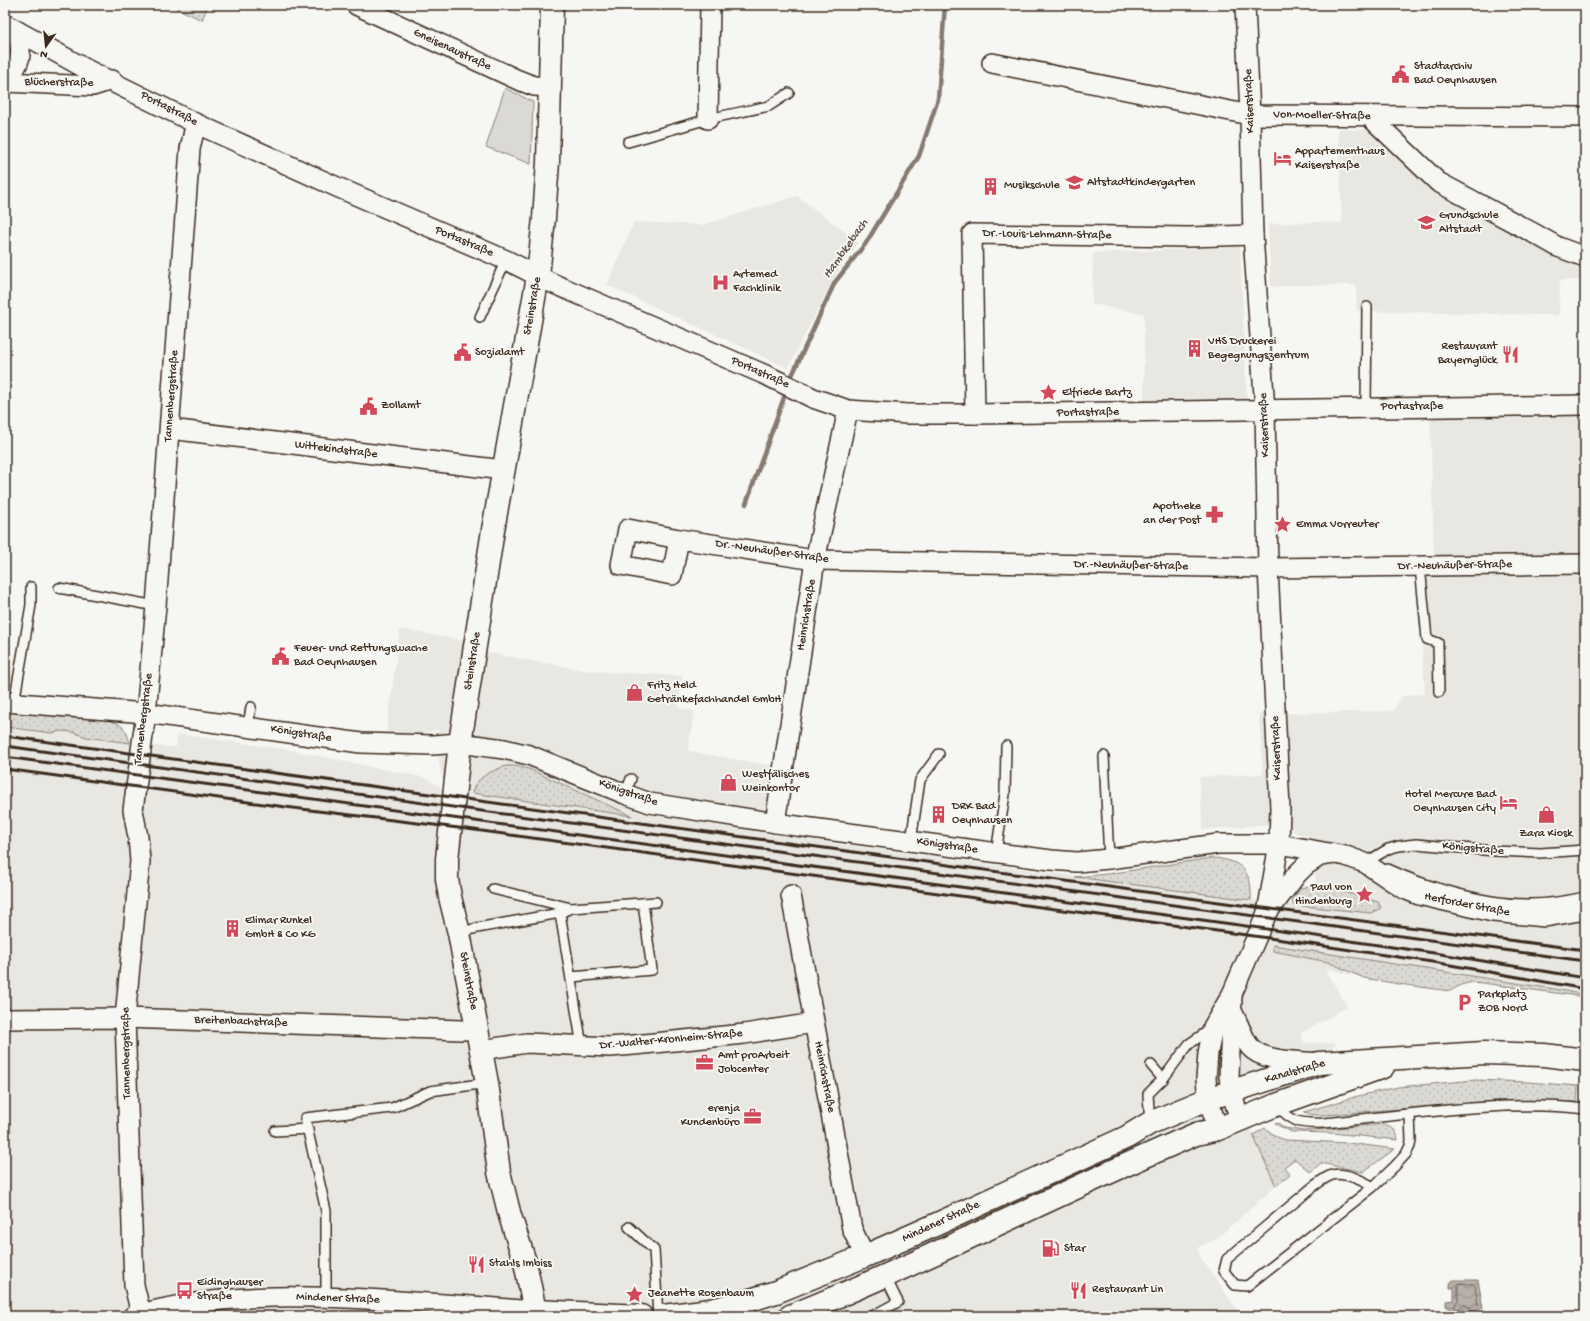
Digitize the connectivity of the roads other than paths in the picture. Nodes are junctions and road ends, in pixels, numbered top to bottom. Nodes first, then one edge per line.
1 (356, 5) edge
2 (552, 5) edge
3 (710, 5) edge
4 (1246, 5) edge
5 (11, 27) edge
6 (992, 63) dead end
7 (112, 80) junction
8 (5, 82) edge
9 (550, 88) junction
10 (789, 93) dead end
11 (1250, 115) junction
12 (1370, 117) junction
13 (1585, 117) edge
14 (708, 119) junction
15 (197, 124) junction
16 (628, 142) dead end
17 (1254, 235) junction
18 (1585, 257) edge
19 (506, 260) junction
20 (538, 276) junction
21 (1367, 306) dead end
22 (480, 317) dead end
23 (1585, 405) edge
24 (1366, 408) junction
25 (848, 410) junction
26 (1265, 410) junction
27 (975, 414) junction
28 (170, 430) junction
29 (503, 470) junction
30 (679, 539) dead end
31 (815, 560) junction
32 (1585, 564) edge
33 (1420, 566) junction
34 (1268, 568) junction
35 (31, 587) dead end
36 (59, 588) dead end
37 (156, 606) junction
38 (1439, 692) dead end
39 (10, 702) edge
40 (250, 707) dead end
41 (146, 713) junction
42 (248, 726) junction
43 (460, 743) junction
44 (1006, 746) dead end
45 (938, 754) dead end
46 (1104, 756) dead end
47 (775, 822) junction
48 (911, 841) junction
49 (1279, 844) junction
50 (1585, 850) edge
51 (996, 853) junction
52 (1336, 853) junction
53 (1109, 859) junction
54 (1365, 863) junction
55 (493, 889) dead end
56 (791, 895) dead end
57 (1585, 897) edge
58 (656, 902) dead end
59 (643, 903) junction
60 (571, 908) junction
61 (1585, 910) edge
62 (1267, 912) junction
63 (560, 913) junction
64 (459, 933) junction
65 (571, 977) junction
66 (1231, 1001) junction
67 (125, 1018) junction
68 (5, 1019) edge
69 (814, 1023) junction
70 (1213, 1027) junction
71 (477, 1029) junction
72 (582, 1046) junction
73 (481, 1050) junction
74 (1409, 1058) junction
75 (1585, 1060) edge
76 (1319, 1063) junction
77 (1152, 1065) dead end
78 (1163, 1079) junction
79 (487, 1083) junction
80 (1230, 1091) junction
81 (1208, 1099) junction
82 (1276, 1105) junction
83 (1585, 1109) edge
84 (1410, 1115) junction
85 (1240, 1120) junction
86 (1150, 1123) junction
87 (308, 1129) junction
88 (1218, 1129) junction
89 (275, 1131) dead end
90 (1373, 1187) junction
91 (629, 1227) dead end
92 (865, 1256) junction
93 (885, 1276) junction
94 (326, 1297) junction
95 (536, 1314) edge
96 (137, 1315) edge
97 (641, 1316) edge
98 (658, 1316) edge
99 (663, 1316) edge
100 (790, 1316) edge
101 (872, 1316) edge

1 - 9 street, Gneisenaustraße
2 - 9 main road, Steinstraße
3 - 14 street
4 - 11 street, Kaiserstraße
5 - 7 street, Portastraße
5 - 8 street
6 - 11 street, Von-Moeller-Straße
7 - 8 street, Blücherstraße
7 - 15 street, Portastraße
9 - 20 main road, Steinstraße
10 - 14 lane
11 - 12 street, Von-Moeller-Straße
11 - 17 street, Kaiserstraße
12 - 13 street, Von-Moeller-Straße
12 - 18 street
14 - 16 lane
15 - 19 street, Portastraße
15 - 28 street, Tannenbergstraße
17 - 26 street, Kaiserstraße
17 - 27 street, Dr.-Louis-Lehmann-Straße
19 - 20 street, Portastraße
19 - 22 lane
20 - 25 street, Portastraße
20 - 29 main road, Steinstraße
21 - 24 lane
23 - 24 street, Portastraße
24 - 26 street, Portastraße
25 - 27 street, Portastraße
25 - 31 street, Heinrichstraße
26 - 27 street, Portastraße
26 - 34 street, Kaiserstraße
28 - 29 street, Wittekindstraße
28 - 37 street, Tannenbergstraße
29 - 43 main road, Steinstraße
30 - 31 street, Dr.-Neuhäußer-Straße
31 - 34 street, Dr.-Neuhäußer-Straße
31 - 47 street, Heinrichstraße
32 - 33 street, Dr.-Neuhäußer-Straße
33 - 34 street, Dr.-Neuhäußer-Straße
33 - 38 lane
34 - 49 street, Kaiserstraße
35 - 39 lane
36 - 37 lane
37 - 41 street, Tannenbergstraße
39 - 41 street, Königstraße
40 - 42 lane
41 - 42 street, Königstraße
41 - 67 street, Tannenbergstraße
42 - 43 street, Königstraße
43 - 47 street, Königstraße
43 - 64 main road, Steinstraße
44 - 51 lane
45 - 48 lane
46 - 53 lane
47 - 48 street, Königstraße
48 - 51 street, Königstraße
49 - 52 street, Herforder Straße
49 - 53 street, Königstraße
49 - 62 street
50 - 54 lane, Königstraße
51 - 53 street, Königstraße
52 - 54 street, Herforder Straße
52 - 62 street
54 - 57 lane
54 - 61 street, Herforder Straße
55 - 60 lane
56 - 69 street, Heinrichstraße
58 - 59 lane
59 - 60 lane
59 - 65 lane
60 - 63 lane
62 - 66 street
63 - 64 lane
63 - 65 lane
64 - 71 main road, Steinstraße
65 - 72 lane
66 - 70 street
66 - 76 street
66 - 80 street
67 - 68 street, Breitenbachstraße
67 - 71 street, Breitenbachstraße
67 - 96 street, Tannenbergstraße
69 - 72 street, Dr.-Walter-Kronheim-Straße
69 - 92 street, Heinrichstraße
70 - 78 lane
70 - 81 street
71 - 73 main road, Steinstraße
72 - 73 street, Dr.-Walter-Kronheim-Straße
73 - 79 main road, Steinstraße
74 - 75 main road, Kanalstraße
74 - 76 main road, Kanalstraße
74 - 82 main road, Kanalstraße
76 - 80 main road, Kanalstraße
77 - 78 lane
78 - 86 lane
79 - 87 lane
79 - 95 main road, Steinstraße
80 - 81 main road, Kanalstraße
80 - 85 street
81 - 86 main road, Mindener Straße
81 - 88 street
82 - 84 lane
82 - 85 main road, Kanalstraße
83 - 84 lane
84 - 90 lane
85 - 88 main road, Kanalstraße
86 - 92 main road, Mindener Straße
87 - 89 lane
87 - 94 lane
88 - 93 main road
90 - 90 lane
91 - 98 lane
92 - 99 main road, Mindener Straße
93 - 100 main road
93 - 101 lane
94 - 95 street, Mindener Straße
94 - 96 street, Mindener Straße
95 - 97 main road, Mindener Straße

